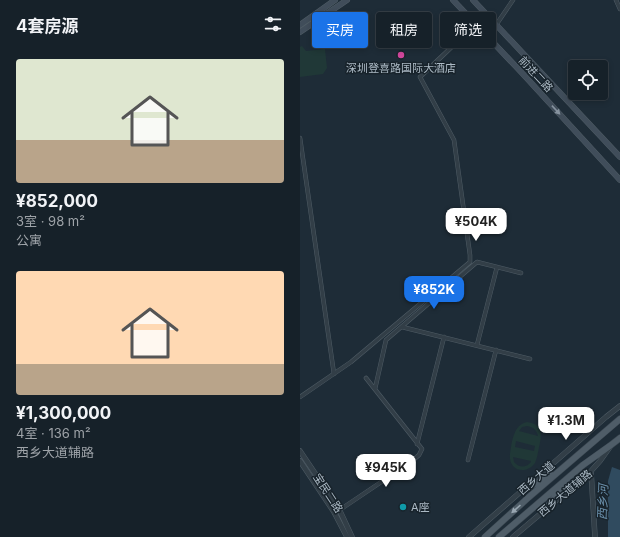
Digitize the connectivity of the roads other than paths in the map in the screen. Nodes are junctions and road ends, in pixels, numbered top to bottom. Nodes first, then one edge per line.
1 (335, 0) edge
2 (347, 0) edge
3 (453, 0) edge
4 (473, 0) edge
5 (513, 0) edge
6 (616, 0) edge
7 (620, 9) edge
8 (464, 12) edge
9 (484, 12) edge
10 (300, 25) edge
11 (496, 25) joint
12 (300, 32) edge
13 (496, 46) edge
14 (451, 48) edge
15 (300, 138) edge
16 (620, 157) edge
17 (620, 180) edge
18 (497, 267) junction
19 (521, 274) dead end
20 (402, 327) junction
21 (444, 337) junction
22 (477, 346) junction
23 (496, 350) junction
24 (530, 359) dead end
25 (334, 374) junction
26 (366, 378) dead end
27 (375, 389) junction
28 (300, 397) edge
29 (620, 406) edge
30 (620, 419) edge
31 (620, 438) edge
32 (417, 444) junction
33 (611, 445) junction
34 (300, 451) edge
35 (468, 460) dead end
36 (300, 461) edge
37 (564, 467) junction
38 (591, 471) junction
39 (570, 476) junction
40 (522, 491) junction
41 (546, 509) junction
42 (336, 511) junction
43 (347, 537) edge
44 (352, 537) edge
45 (469, 537) edge
46 (484, 537) edge
47 (498, 537) edge
48 (513, 537) edge
49 (595, 537) edge

1 - 10 main road
2 - 12 main road
3 - 8 main road, 前进二路
4 - 9 main road, 前进二路
5 - 11 street
6 - 7 street
11 - 16 main road, 前进二路
13 -> 17 main road, 前进二路
14 - 25 street
15 - 25 street
18 - 19 street
18 - 20 street
18 - 22 street
20 - 21 street
20 - 27 street
21 - 22 street
21 - 32 street
22 - 23 street
23 - 24 street
23 - 35 street
25 - 28 street
26 - 27 street
27 - 32 street
29 - 40 street
30 - 37 main road, 西乡大道
31 - 33 main road, 西乡大道
32 - 42 street
33 - 38 street, 西乡大道辅路
33 - 39 main road, 西乡大道
34 - 42 street, 宝民二路
36 - 42 street, 宝民二路
37 - 40 main road
37 -> 46 main road, 西乡大道
38 - 41 street, 西乡大道辅路
38 - 49 street
39 - 41 main road
39 - 47 main road, 西乡大道
40 - 45 street
41 - 48 street, 西乡大道辅路
42 - 43 street, 宝民二路
42 - 44 street, 宝民二路

